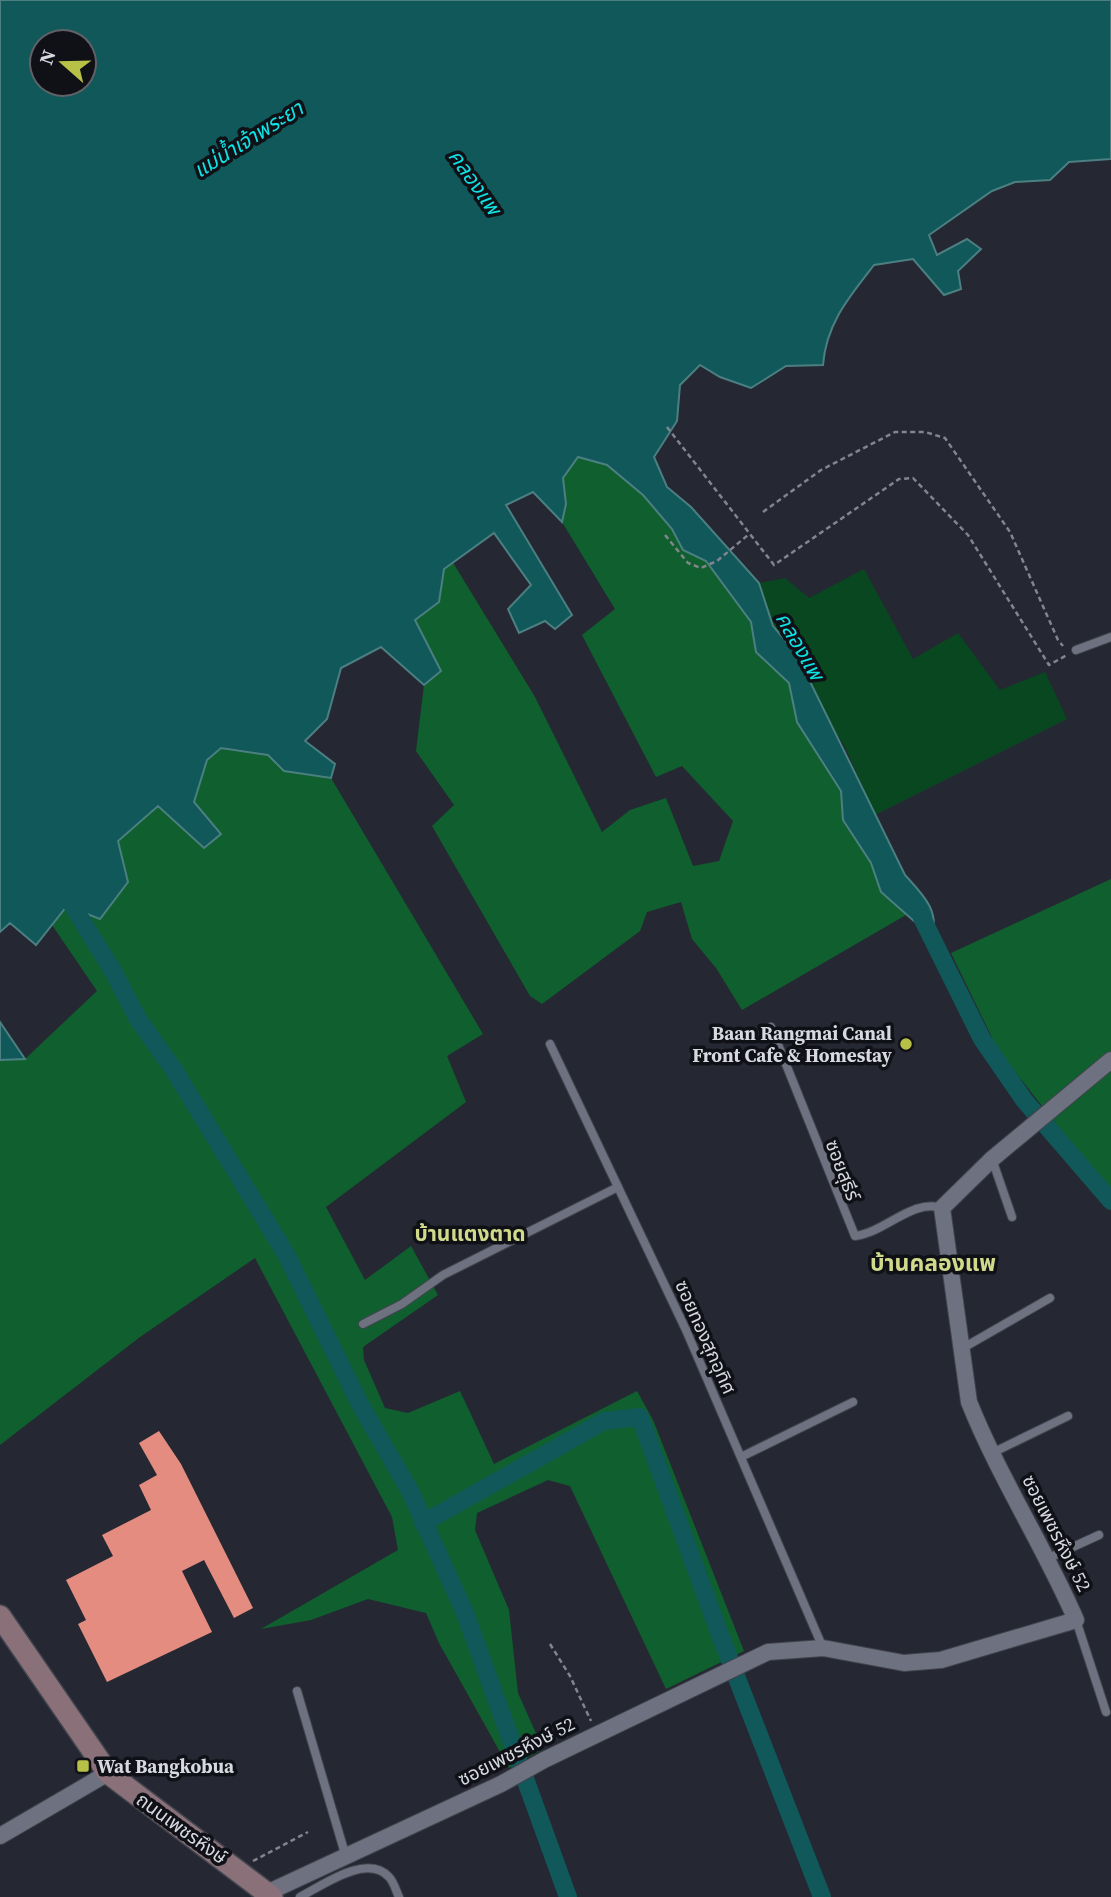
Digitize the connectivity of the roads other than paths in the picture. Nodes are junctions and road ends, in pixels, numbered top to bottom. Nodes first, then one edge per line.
1 (1111, 637) edge
2 (1076, 650) road end
3 (771, 1027) dead end
4 (550, 1044) dead end
5 (1111, 1059) edge
6 (992, 1159) junction
7 (618, 1187) junction
8 (942, 1208) junction
9 (1012, 1217) dead end
10 (1050, 1298) dead end
11 (363, 1324) dead end
12 (964, 1349) junction
13 (853, 1402) dead end
14 (1068, 1416) dead end
15 (992, 1453) junction
16 (743, 1456) junction
17 (1100, 1535) dead end
18 (1049, 1558) junction
19 (0, 1616) edge
20 (1076, 1620) junction
21 (823, 1647) junction
22 (297, 1691) dead end
23 (1106, 1712) dead end
24 (108, 1773) junction
25 (0, 1836) edge
26 (346, 1857) junction
27 (271, 1895) edge
28 (300, 1897) edge
29 (399, 1897) edge

1 - 2 lane
3 - 8 lane, ซอยสุธีร์
4 - 7 lane, ซอยทองสุกอุทิศ
5 - 6 street
6 - 8 street
6 - 9 lane
7 - 11 lane
7 - 16 lane, ซอยทองสุกอุทิศ
8 - 12 street, ซอยเพชรหึงษ์ 52
10 - 12 lane
12 - 15 street, ซอยเพชรหึงษ์ 52
13 - 16 lane
14 - 15 lane
15 - 18 street, ซอยเพชรหึงษ์ 52
16 - 21 lane, ซอยทองสุกอุทิศ
17 - 18 lane
18 - 20 street, ซอยเพชรหึงษ์ 52
19 - 24 main road, ถนนเพชรหึงษ์
20 - 21 street, ซอยเพชรหึงษ์ 52
20 - 23 lane
21 - 26 street, ซอยเพชรหึงษ์ 52
22 - 26 lane
24 - 25 street
24 - 27 main road, ถนนเพชรหึงษ์
26 - 27 street, ซอยเพชรหึงษ์ 52
28 - 29 lane

